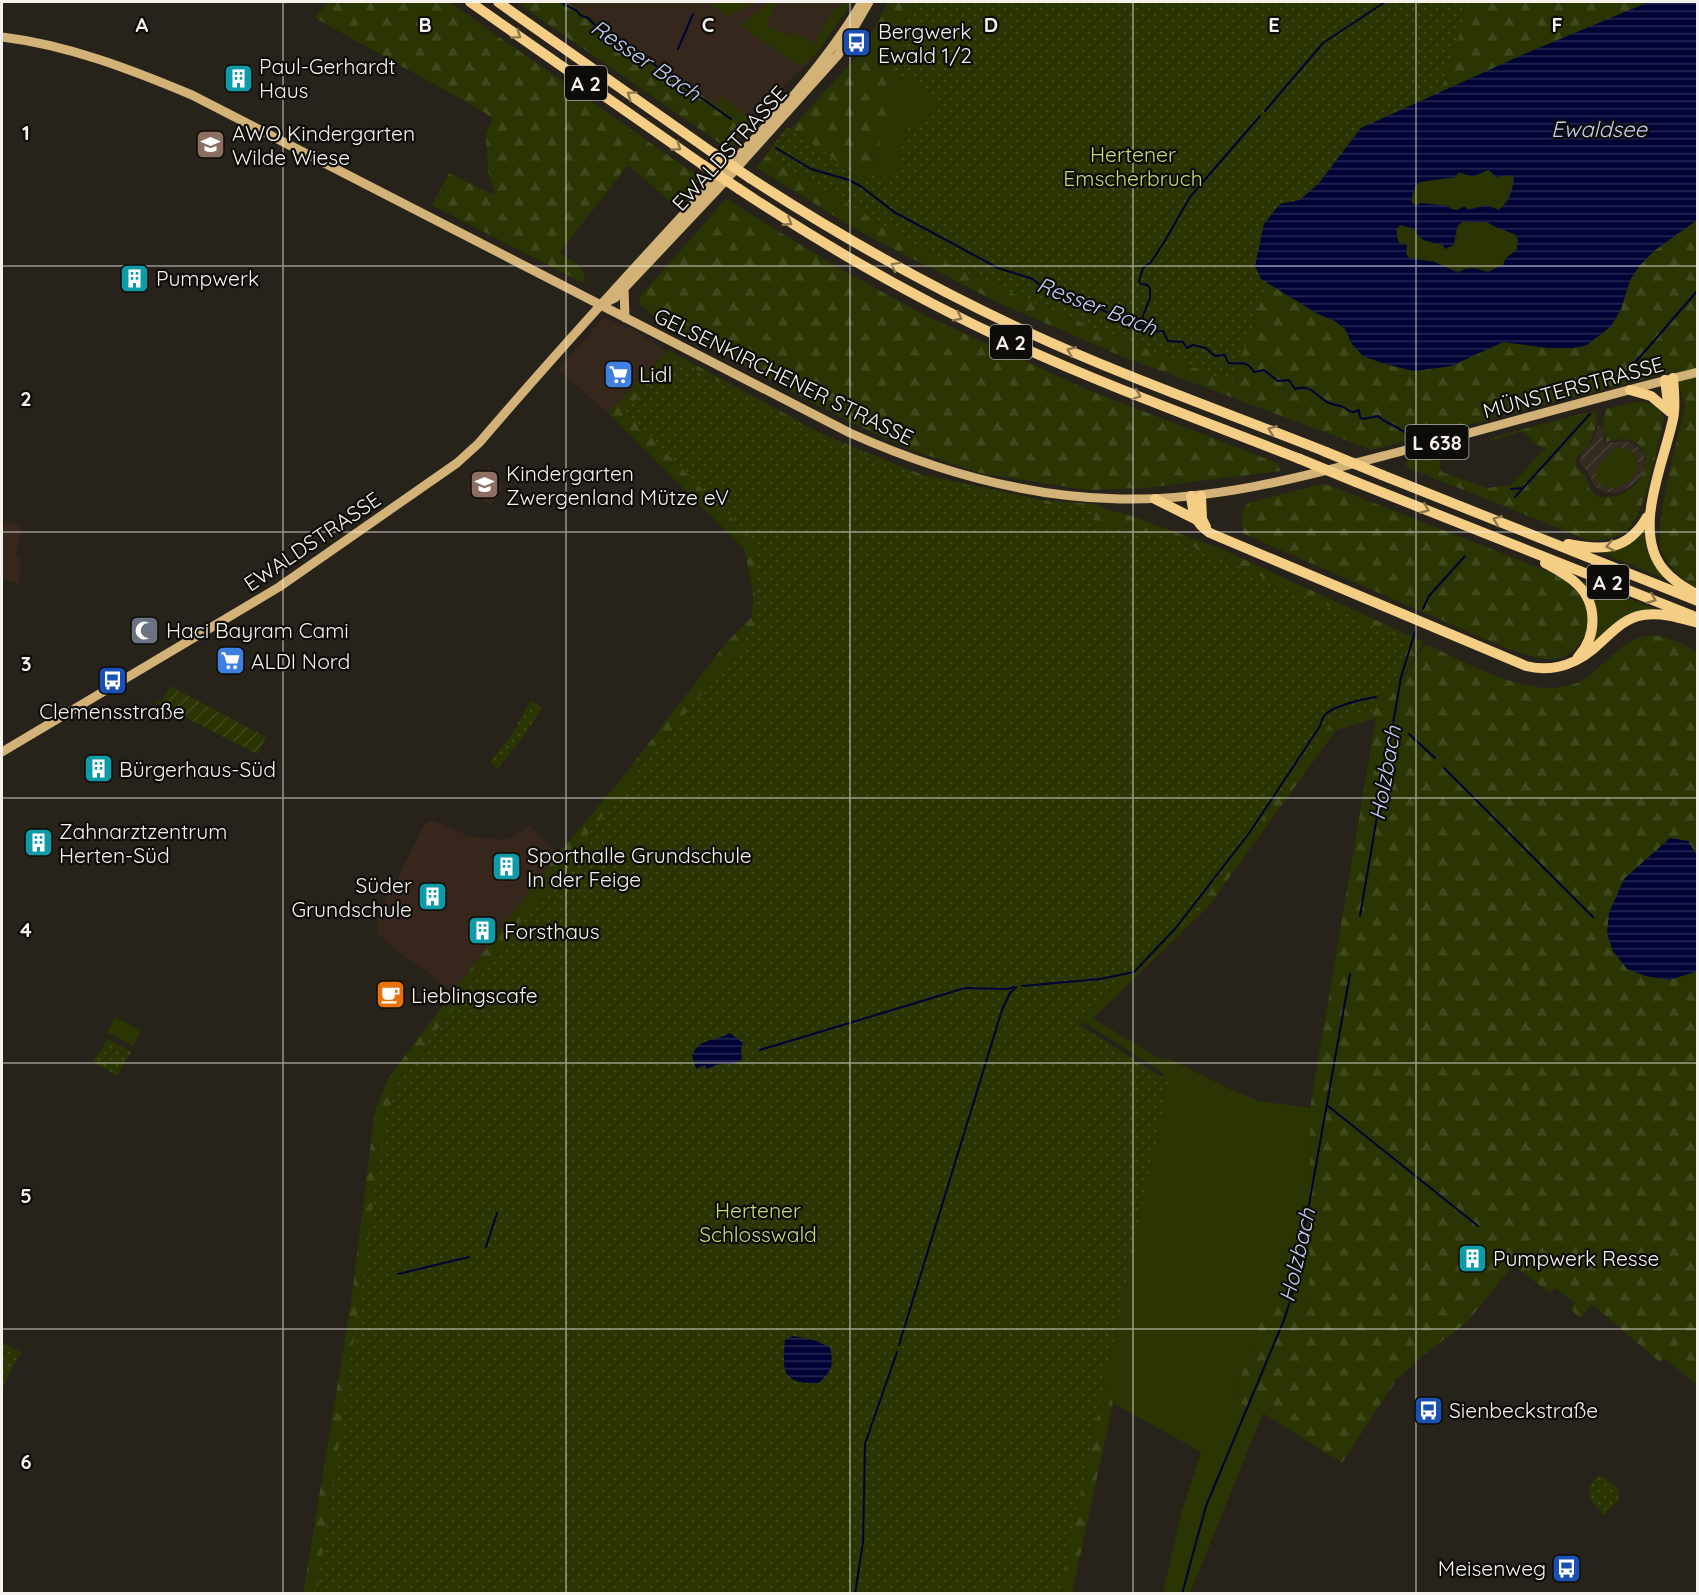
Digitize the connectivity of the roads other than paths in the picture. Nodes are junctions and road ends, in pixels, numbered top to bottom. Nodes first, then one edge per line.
1 (470, 2) edge
2 (498, 2) edge
3 (862, 2) edge
4 (869, 2) edge
5 (2, 37) edge
6 (624, 288) junction
7 (600, 305) junction
8 (625, 318) junction
9 (1698, 372) edge
10 (1669, 379) junction
11 (1630, 390) junction
12 (1670, 412) junction
13 (1668, 438) junction
14 (1249, 489) joint
15 (1196, 496) junction
16 (1155, 499) junction
17 (1651, 509) junction
18 (1195, 519) junction
19 (1215, 536) junction
20 (1542, 538) junction
21 (1519, 547) junction
22 (1698, 595) edge
23 (1698, 601) edge
24 (1698, 618) edge
25 (1698, 623) edge
26 (1572, 662) junction
27 (2, 752) edge

1 -> 21 highway, A 2, bridge
20 -> 2 highway, A 2, bridge
3 - 7 main road, EWALDSTRASSE
4 - 6 main road, EWALDSTRASSE
5 - 7 main road, GELSENKIRCHENER STRASSE
6 - 7 main road, EWALDSTRASSE
6 - 8 main road, GELSENKIRCHENER STRASSE
7 - 8 main road, GELSENKIRCHENER STRASSE / L 638
7 - 27 main road, EWALDSTRASSE
8 - 16 main road, GELSENKIRCHENER STRASSE / L 638
9 - 10 main road, MÜNSTERSTRASSE / L 638
10 - 11 main road, MÜNSTERSTRASSE / L 638
10 - 12 highway
10 - 13 highway
11 - 12 highway
11 - 14 main road, MÜNSTERSTRASSE / L 638
12 - 13 highway
13 - 17 highway
14 - 15 main road, GELSENKIRCHENER STRASSE / L 638
15 - 16 main road, GELSENKIRCHENER STRASSE / L 638
15 - 18 highway
15 - 19 highway
16 - 18 highway
17 -> 20 highway
17 - 22 highway
18 - 19 highway
19 - 26 highway
20 - 23 highway, A 2
21 -> 24 highway, A 2
21 - 26 highway
25 - 26 highway

